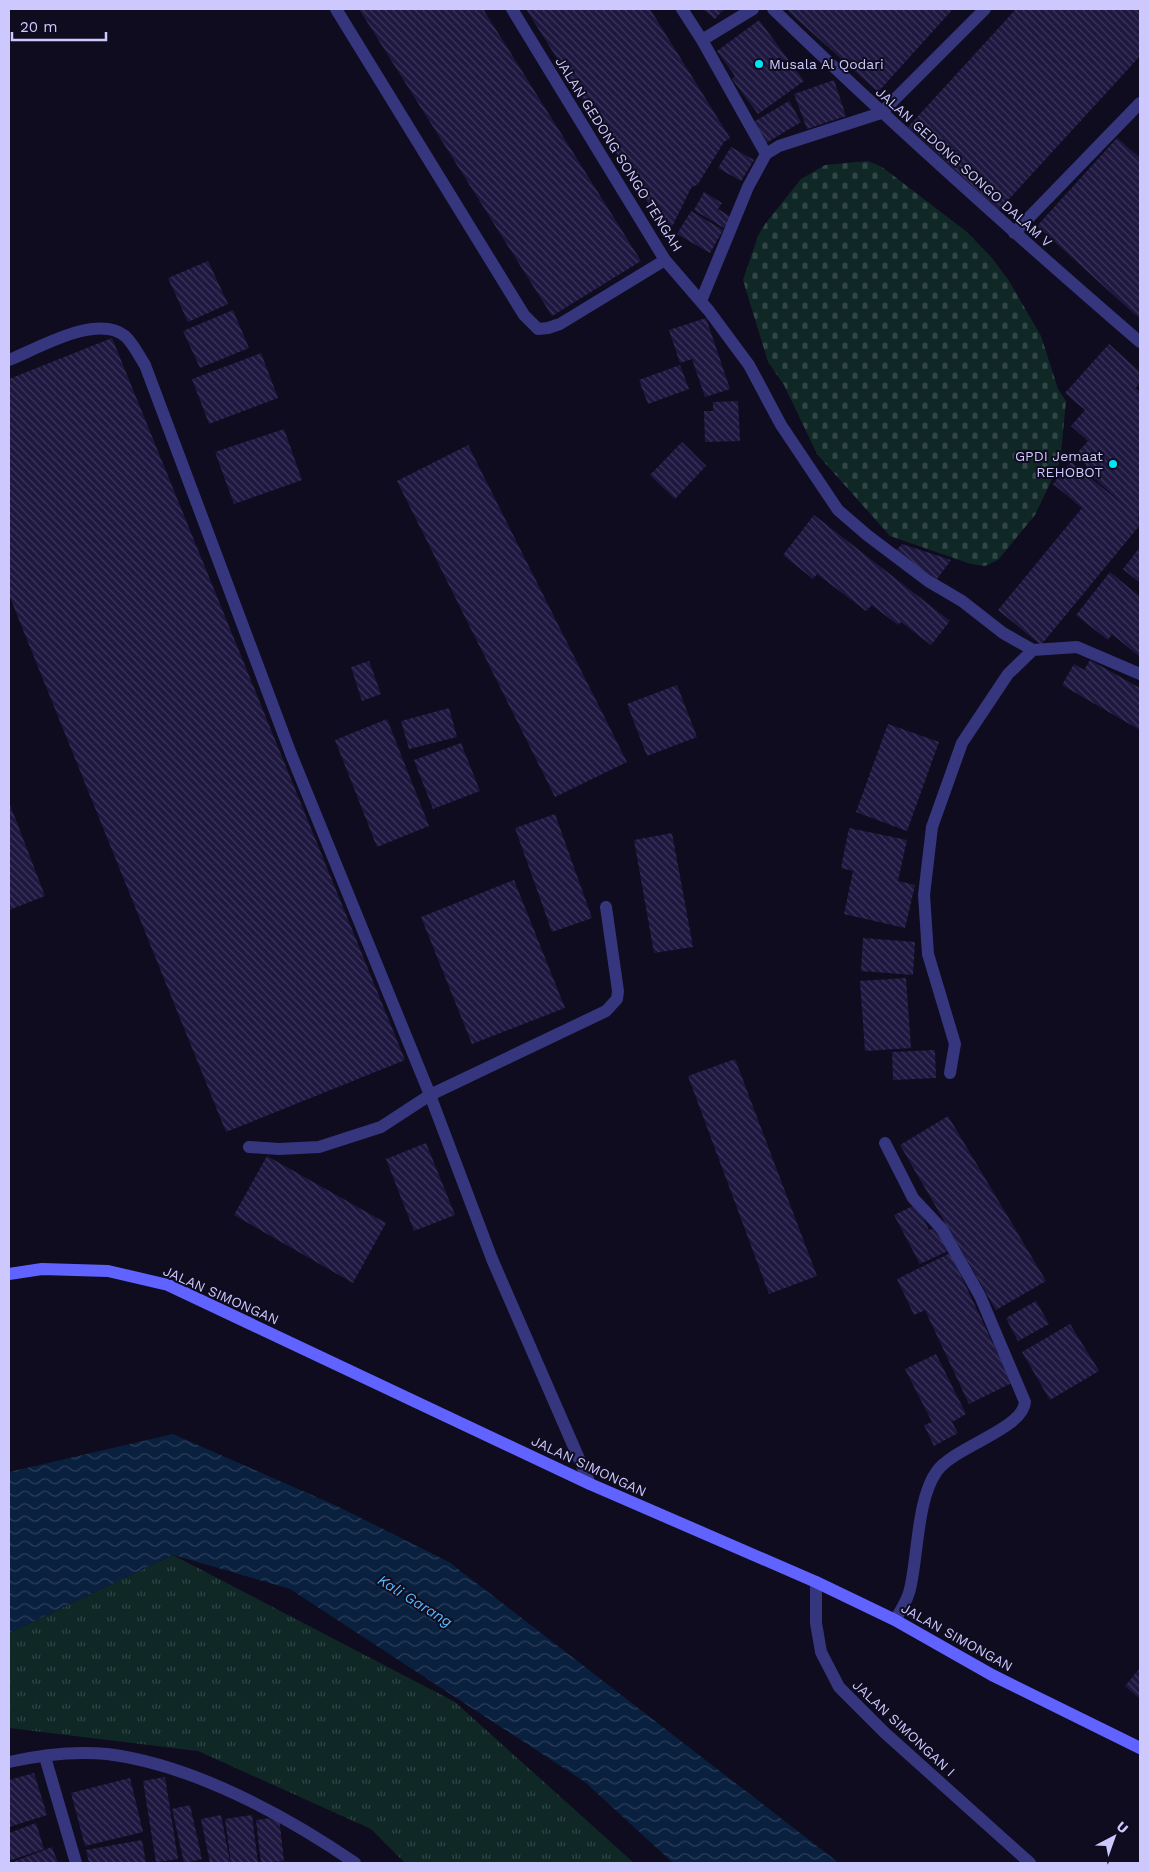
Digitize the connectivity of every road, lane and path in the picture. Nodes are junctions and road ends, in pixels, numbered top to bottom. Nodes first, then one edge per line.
1 (336, 9) edge
2 (512, 9) edge
3 (682, 9) edge
4 (753, 9) edge
5 (773, 9) edge
6 (985, 9) edge
7 (702, 40) junction
8 (1139, 108) edge
9 (881, 113) junction
10 (766, 154) junction
11 (1014, 233) junction
12 (665, 260) junction
13 (701, 302) junction
14 (1140, 342) edge
15 (9, 360) edge
16 (1034, 650) junction
17 (1140, 674) edge
18 (606, 907) dead end
19 (950, 1073) dead end
20 (430, 1095) junction
21 (885, 1143) dead end
22 (249, 1147) dead end
23 (9, 1274) edge
24 (590, 1484) junction
25 (816, 1582) junction
26 (895, 1620) junction
27 (1140, 1748) edge
28 (45, 1757) junction
29 (9, 1762) edge
30 (76, 1863) edge
31 (355, 1863) edge
32 (1030, 1863) edge

1 - 12 street
2 - 12 street, JALAN GEDONG SONGO TENGAH
3 - 7 street
4 - 7 street
5 - 9 street, JALAN GEDONG SONGO DALAM V
6 - 9 street
7 - 10 street
8 - 11 street
9 - 10 street
9 - 11 street, JALAN GEDONG SONGO DALAM V
10 - 13 street
11 - 14 street, JALAN GEDONG SONGO DALAM V
12 - 13 street, JALAN GEDONG SONGO TENGAH
13 - 16 street, JALAN GEDONG SONGO TENGAH
15 - 20 street
16 - 17 street
16 - 19 street
18 - 20 street
20 - 22 street
20 - 24 street
21 - 26 street
23 - 24 main road, JALAN SIMONGAN
24 - 25 main road, JALAN SIMONGAN
25 - 26 main road, JALAN SIMONGAN
25 - 32 street, JALAN SIMONGAN I
26 - 27 main road, JALAN SIMONGAN
28 - 29 street
28 - 30 street
28 - 31 street

